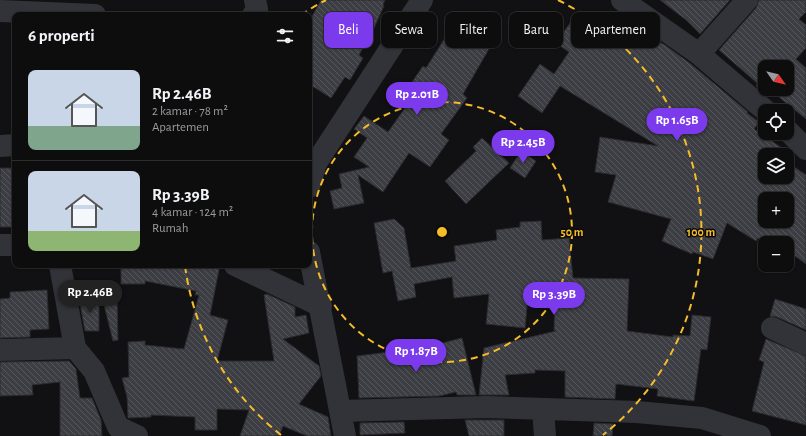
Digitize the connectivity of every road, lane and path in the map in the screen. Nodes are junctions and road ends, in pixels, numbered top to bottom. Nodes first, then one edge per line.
1 (255, 0) edge
2 (422, 0) edge
3 (622, 0) edge
4 (747, 0) edge
5 (0, 11) edge
6 (24, 12) edge
7 (255, 12) edge
8 (699, 54) junction
9 (758, 104) edge
10 (794, 137) edge
11 (0, 146) edge
12 (12, 146) edge
13 (806, 148) edge
14 (312, 177) edge
15 (12, 244) edge
16 (0, 245) edge
17 (312, 266) edge
18 (61, 268) edge
19 (241, 268) edge
20 (321, 306) junction
21 (772, 328) dead end
22 (806, 344) edge
23 (75, 348) junction
24 (0, 350) edge
25 (543, 409) junction
26 (340, 411) junction
27 (137, 436) edge
28 (345, 436) edge
29 (545, 436) edge
30 (760, 436) edge

1 - 7 street
2 - 14 street
3 - 8 street
4 - 8 street
5 - 6 street
8 - 9 street
10 - 13 street
11 - 12 street
15 - 16 street
17 - 20 street
18 - 23 street
19 - 20 street
20 - 26 street
21 - 22 street
23 - 24 street
23 - 27 street
25 - 26 street
25 - 29 street
25 - 30 street
26 - 28 street

